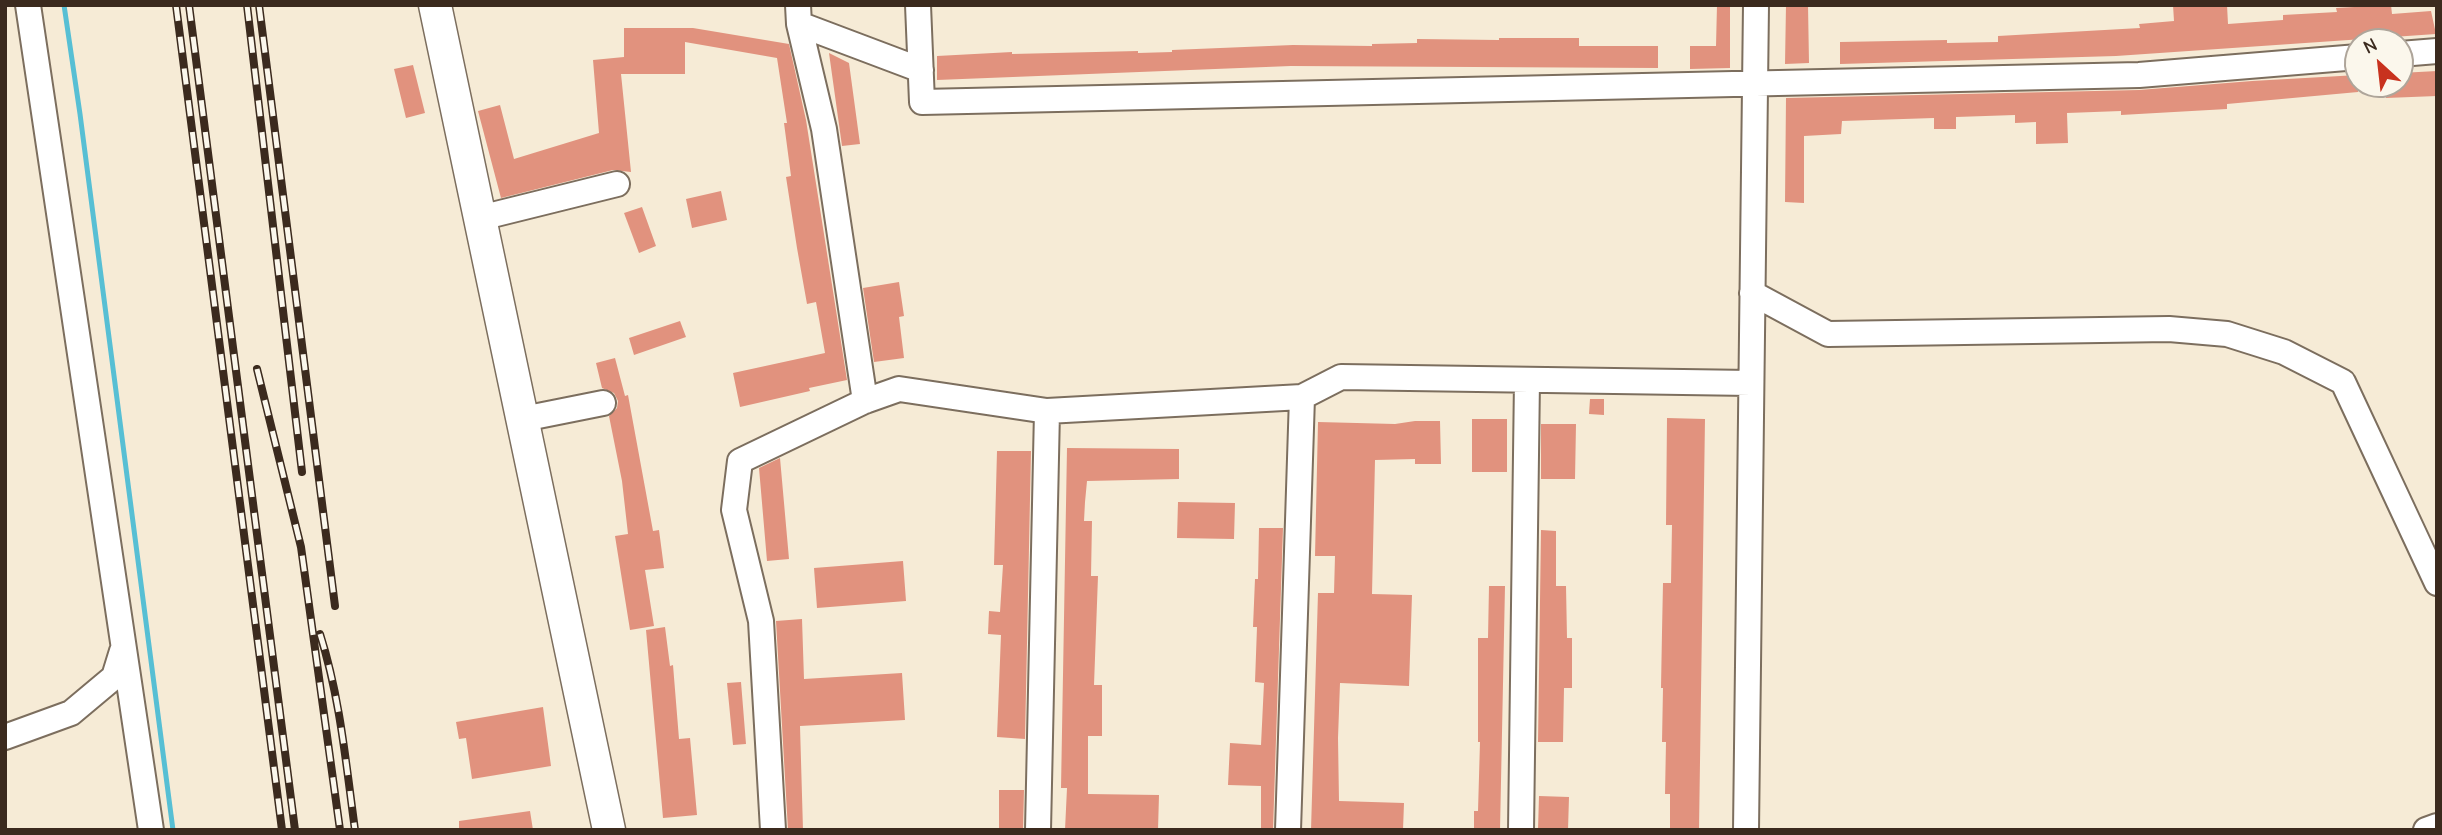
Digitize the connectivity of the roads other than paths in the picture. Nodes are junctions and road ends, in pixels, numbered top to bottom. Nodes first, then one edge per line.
1 (28, 5) edge
2 (435, 5) edge
3 (918, 5) edge
4 (1756, 5) edge
5 (798, 15) edge
6 (2437, 51) edge
7 (2414, 53) edge
8 (2344, 58) edge
9 (921, 70) junction
10 (1755, 83) junction
11 (617, 184) dead end
12 (480, 218) junction
13 (1752, 293) junction
14 (1527, 380) junction
15 (1751, 383) junction
16 (1302, 397) junction
17 (865, 401) junction
18 (603, 403) dead end
19 (1047, 411) junction
20 (523, 419) junction
21 (2437, 583) edge
22 (124, 648) junction
23 (131, 697) junction
24 (71, 713) junction
25 (5, 737) edge
26 (2437, 826) edge
27 (151, 830) edge
28 (609, 830) edge
29 (773, 830) edge
30 (1038, 830) edge
31 (1288, 830) edge
32 (1521, 830) edge
33 (1746, 830) edge
34 (2426, 830) edge

1 - 22 street
2 - 12 main road
3 - 9 street
4 - 10 street
5 - 9 street
5 - 17 street
6 - 7 street
8 - 10 street
9 - 10 street
10 - 13 street
11 - 12 street
12 - 20 main road
13 - 15 street
13 - 21 street
14 - 15 street
14 - 16 street
14 - 32 street
15 - 33 street
16 - 19 street
16 - 31 street
17 - 19 street
17 - 29 street
18 - 20 street
19 - 30 street
20 - 28 main road
22 - 23 street
22 - 24 street
23 - 24 street
23 - 27 street
24 - 25 street
26 - 34 street

